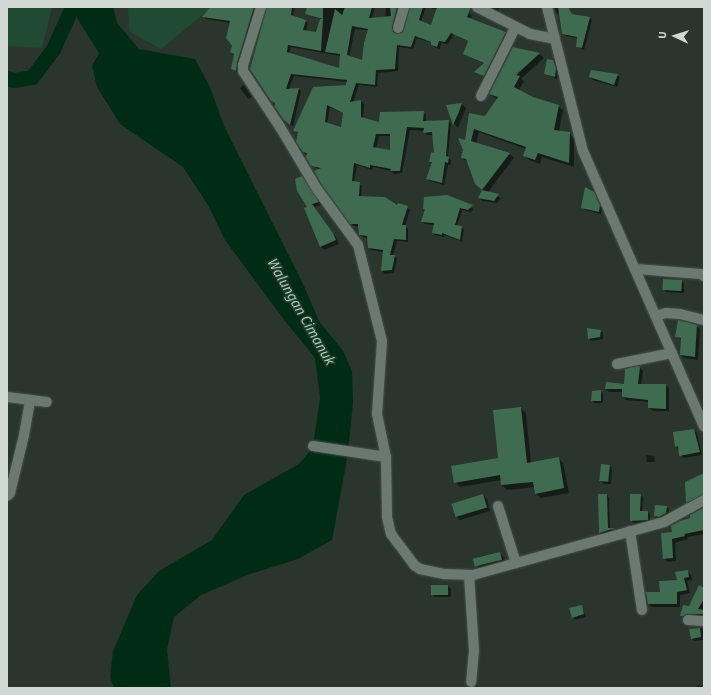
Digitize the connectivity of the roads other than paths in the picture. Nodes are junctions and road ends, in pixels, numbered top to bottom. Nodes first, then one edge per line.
1 (261, 7) edge
2 (404, 7) edge
3 (477, 7) edge
4 (547, 7) edge
5 (398, 28) dead end
6 (515, 28) junction
7 (556, 39) junction
8 (481, 96) dead end
9 (636, 269) junction
10 (704, 276) edge
11 (656, 316) junction
12 (704, 320) edge
13 (672, 353) junction
14 (617, 364) dead end
15 (7, 397) edge
16 (30, 401) junction
17 (47, 402) dead end
18 (704, 427) edge
19 (313, 446) dead end
20 (386, 457) junction
21 (7, 496) edge
22 (704, 500) edge
23 (498, 506) dead end
24 (630, 531) junction
25 (516, 563) junction
26 (469, 575) junction
27 (642, 610) dead end
28 (688, 620) dead end
29 (704, 621) edge
30 (471, 682) dead end

1 - 20 street
2 - 5 street
3 - 6 street
4 - 7 street
6 - 7 street
6 - 8 street
7 - 9 street
9 - 10 street
9 - 11 street
11 - 12 street
11 - 13 street
13 - 14 street
13 - 18 street
15 - 16 street
16 - 17 street
16 - 21 street
19 - 20 street
20 - 26 street
22 - 24 street
23 - 25 street
24 - 25 street
24 - 27 street
25 - 26 street
26 - 30 street
28 - 29 street

